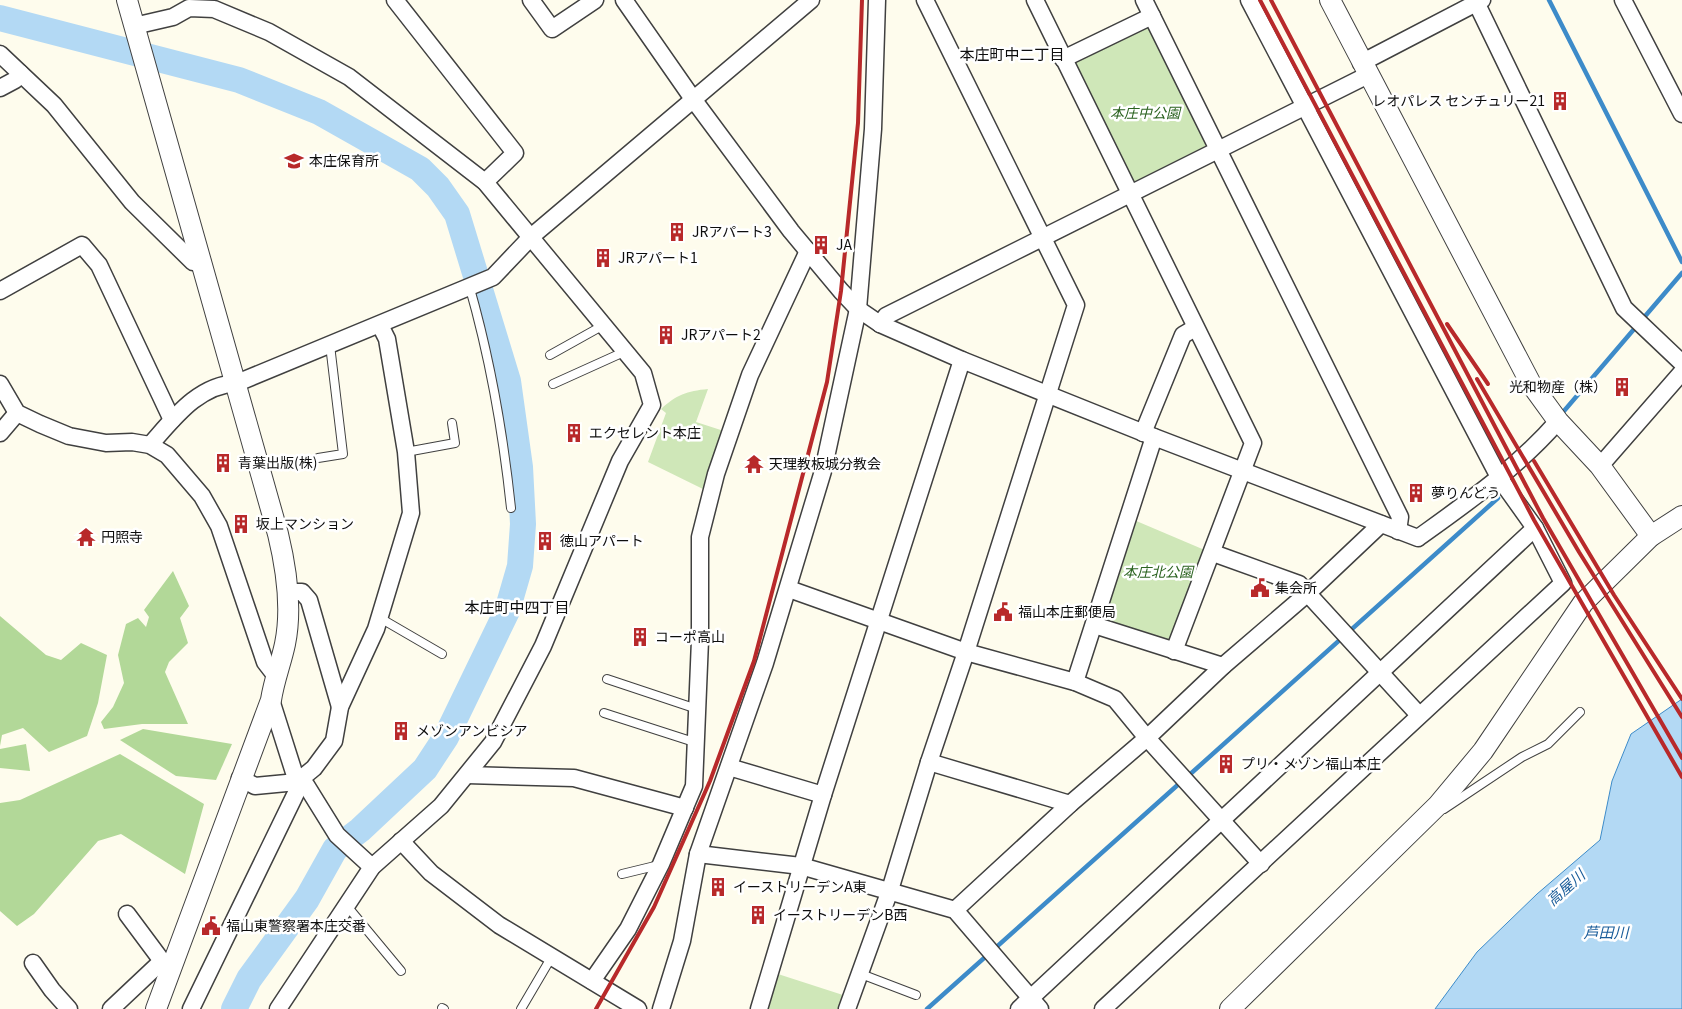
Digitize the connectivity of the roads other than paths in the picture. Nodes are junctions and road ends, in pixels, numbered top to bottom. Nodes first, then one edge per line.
1 (127, 0) edge
2 (395, 0) edge
3 (531, 0) edge
4 (595, 0) edge
5 (624, 0) edge
6 (811, 0) edge
7 (877, 0) edge
8 (925, 0) edge
9 (1035, 0) edge
10 (1144, 0) edge
11 (1249, 0) edge
12 (1330, 0) edge
13 (1623, 0) edge
14 (1478, 1) edge
15 (192, 4) edge
16 (1152, 16) junction
17 (134, 26) junction
18 (0, 54) edge
19 (1063, 59) junction
20 (1364, 69) junction
21 (20, 73) junction
22 (0, 88) edge
23 (693, 99) junction
24 (1304, 106) junction
25 (1682, 114) edge
26 (1219, 150) junction
27 (485, 182) junction
28 (1130, 194) junction
29 (532, 236) junction
30 (1042, 237) junction
31 (808, 252) junction
32 (202, 261) junction
33 (476, 283) junction
34 (0, 291) edge
35 (858, 308) junction
36 (880, 324) junction
37 (380, 325) junction
38 (602, 326) junction
39 (1195, 328) junction
40 (330, 345) junction
41 (626, 350) junction
42 (550, 355) dead end
43 (962, 360) junction
44 (1682, 362) edge
45 (1682, 372) edge
46 (236, 383) junction
47 (0, 384) edge
48 (553, 384) dead end
49 (1048, 393) junction
50 (17, 413) junction
51 (172, 420) junction
52 (1558, 421) junction
53 (452, 422) dead end
54 (0, 433) edge
55 (1149, 435) junction
56 (150, 445) junction
57 (406, 452) junction
58 (318, 458) dead end
59 (1600, 466) junction
60 (1244, 470) junction
61 (1500, 479) junction
62 (511, 508) dead end
63 (1682, 516) edge
64 (1381, 524) junction
65 (1535, 528) junction
66 (1398, 531) junction
67 (1650, 536) junction
68 (1213, 553) junction
69 (790, 589) junction
70 (288, 592) junction
71 (1308, 593) junction
72 (380, 618) junction
73 (878, 619) junction
74 (1094, 624) junction
75 (1174, 651) junction
76 (966, 652) junction
77 (442, 654) dead end
78 (1223, 666) junction
79 (1380, 672) junction
80 (275, 675) junction
81 (607, 680) dead end
82 (1075, 682) junction
83 (271, 700) junction
84 (340, 707) junction
85 (697, 709) junction
86 (1580, 712) dead end
87 (604, 713) dead end
88 (1418, 715) junction
89 (1147, 738) junction
90 (697, 744) junction
91 (928, 762) junction
92 (729, 768) junction
93 (467, 775) junction
94 (240, 778) junction
95 (297, 782) junction
96 (823, 795) junction
97 (1070, 804) junction
98 (1438, 805) junction
99 (686, 808) junction
100 (1220, 821) junction
101 (401, 841) junction
102 (698, 854) junction
103 (661, 864) junction
104 (1261, 864) junction
105 (801, 866) junction
106 (372, 867) junction
107 (622, 874) dead end
108 (890, 890) junction
109 (347, 906) junction
110 (955, 910) junction
111 (127, 914) dead end
112 (551, 958) junction
113 (33, 963) dead end
114 (167, 964) junction
115 (401, 971) dead end
116 (861, 974) junction
117 (592, 981) junction
118 (916, 995) dead end
119 (1030, 1005) edge
120 (69, 1009) edge
121 (111, 1009) edge
122 (156, 1009) edge
123 (191, 1009) edge
124 (278, 1009) edge
125 (521, 1009) edge
126 (638, 1009) edge
127 (661, 1009) edge
128 (759, 1009) edge
129 (847, 1009) edge
130 (1103, 1009) edge
131 (1230, 1009) edge

1 - 17 street
2 - 27 street
3 - 4 street
5 - 23 street
6 - 23 street
7 - 35 street
8 - 30 street
9 - 19 street
10 - 16 street
11 - 24 street
12 - 20 street
13 - 25 street
14 - 20 street
14 - 44 street
15 - 17 street
15 - 27 street
16 - 19 street
16 - 26 street
17 - 32 street
18 - 21 street
19 - 28 street
20 - 24 street
20 - 52 street
21 - 22 street
21 - 32 street
23 - 29 street
23 - 31 street
24 - 26 street
24 - 61 street
26 - 28 street
26 - 66 street
27 - 29 street
28 - 30 street
28 - 39 street
29 - 33 street
29 - 38 street
30 - 36 street
30 - 49 street
31 - 35 street
31 - 85 street
32 - 46 street
33 - 37 street
33 - 62 lane
34 - 51 street
35 - 36 street
35 - 69 street
36 - 43 street
37 - 40 street
37 - 57 street
38 - 41 street
38 - 42 lane
39 - 55 street
39 - 60 street
40 - 46 street
40 - 58 lane
41 - 48 lane
41 - 93 street
43 - 49 street
43 - 73 street
45 - 59 street
46 - 51 street
46 - 70 street
47 - 50 street
49 - 55 street
49 - 76 street
50 - 54 street
50 - 56 street
51 - 56 street
52 - 59 street
52 - 61 street
53 - 57 lane
55 - 60 street
55 - 74 street
56 - 80 street
57 - 72 street
59 - 67 street
60 - 64 street
60 - 68 street
61 - 65 street
61 - 66 street
63 - 67 street
64 - 66 street
64 - 71 street
65 - 79 street
65 - 88 street
67 - 98 street
68 - 71 street
68 - 75 street
69 - 73 street
69 - 92 street
70 - 80 street
70 - 84 street
71 - 78 street
71 - 79 street
72 - 77 lane
72 - 84 street
73 - 76 street
73 - 96 street
74 - 75 street
74 - 82 street
75 - 78 street
76 - 82 street
76 - 91 street
78 - 89 street
79 - 88 street
79 - 100 street
80 - 83 street
81 - 85 lane
82 - 89 street
83 - 94 street
83 - 95 street
84 - 95 street
85 - 90 street
86 - 98 lane
87 - 90 lane
88 - 104 street
89 - 97 street
89 - 100 street
90 - 99 street
91 - 97 street
91 - 108 street
92 - 96 street
92 - 102 street
93 - 99 street
93 - 101 street
94 - 95 street
94 - 114 street
95 - 106 street
95 - 123 street
96 - 105 street
97 - 110 street
98 - 131 street
99 - 103 street
100 - 104 street
100 - 119 street
101 - 106 street
101 - 112 street
102 - 105 street
102 - 127 street
103 - 107 lane
103 - 117 street
104 - 130 street
105 - 108 street
105 - 128 street
106 - 109 street
108 - 110 street
108 - 116 street
109 - 115 lane
109 - 124 street
110 - 119 street
111 - 114 street
112 - 117 street
112 - 125 lane
113 - 120 street
114 - 121 street
114 - 122 street
116 - 118 lane
116 - 129 street
117 - 126 street

